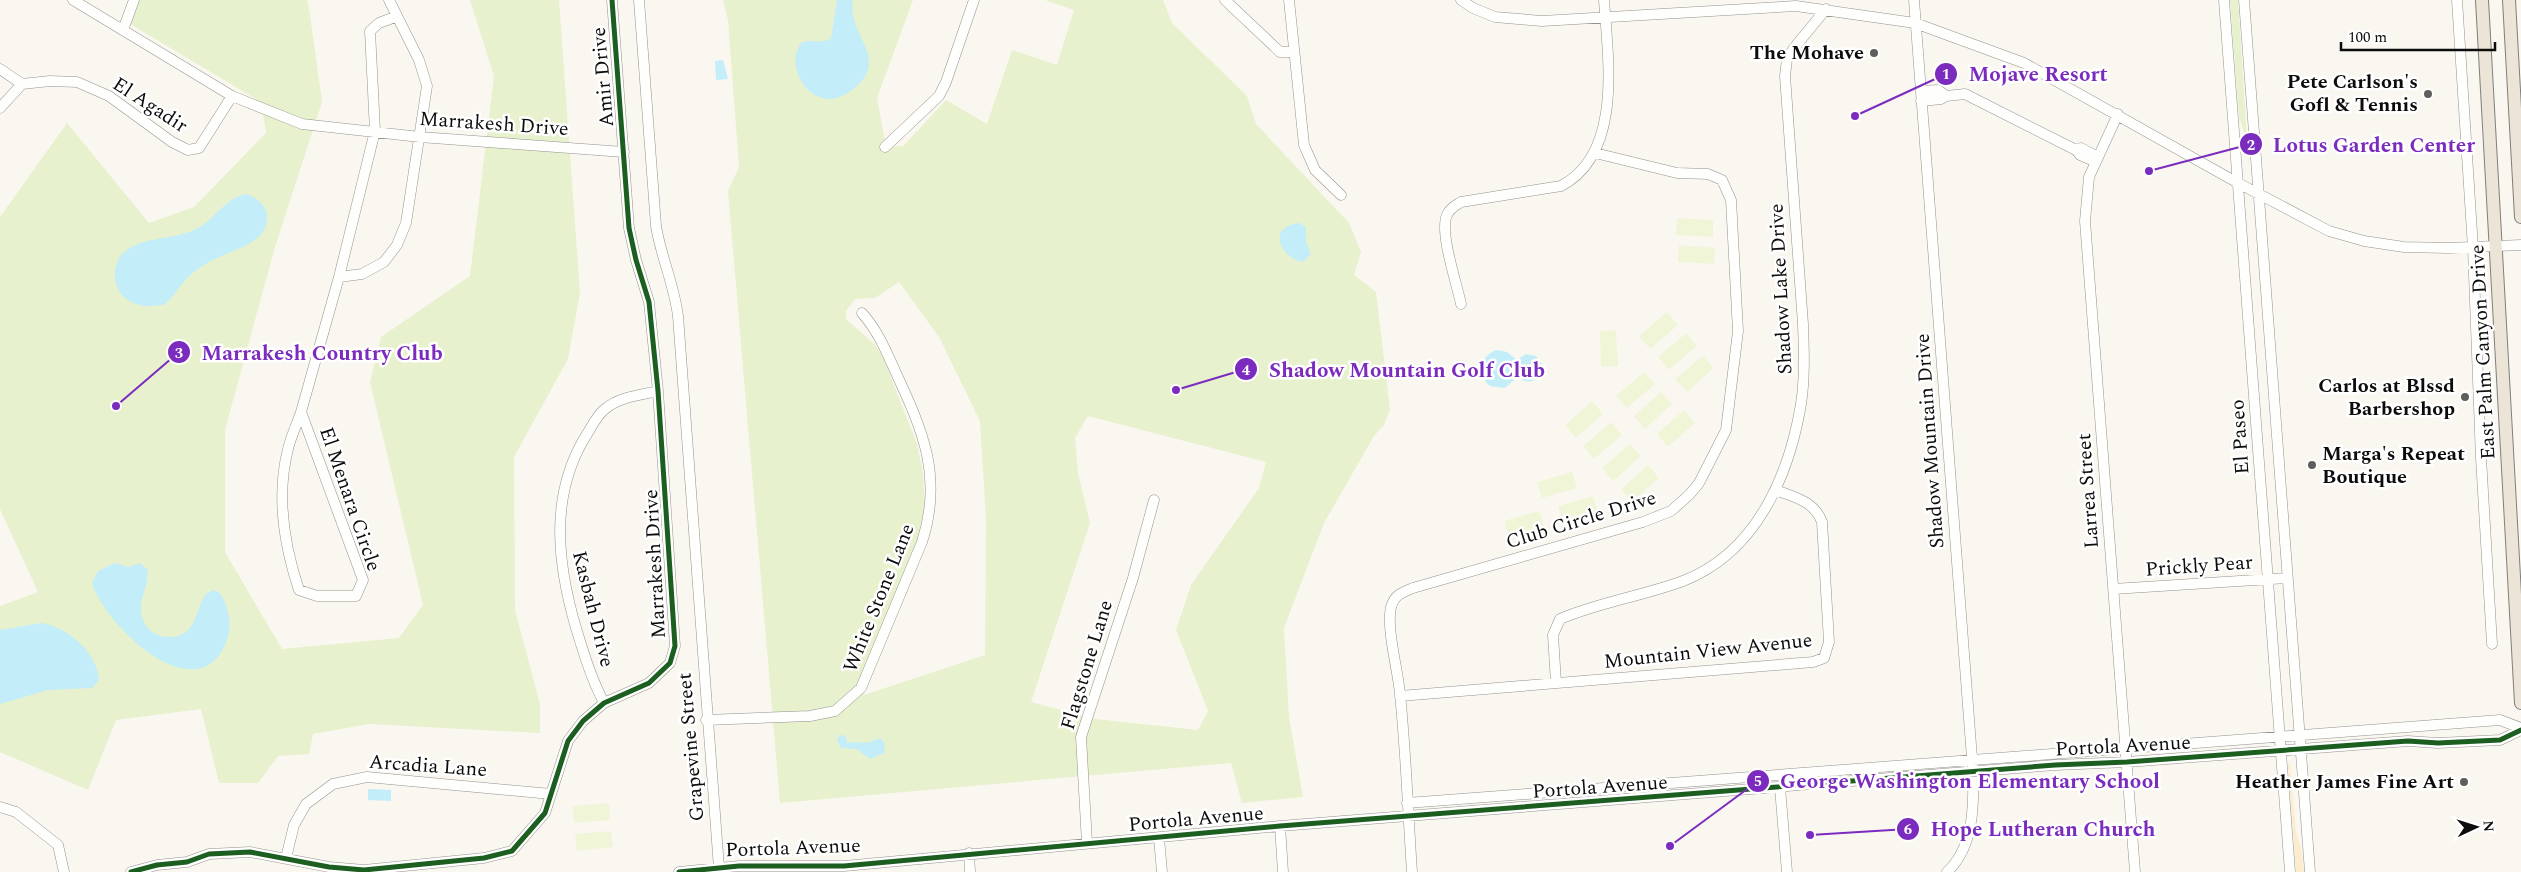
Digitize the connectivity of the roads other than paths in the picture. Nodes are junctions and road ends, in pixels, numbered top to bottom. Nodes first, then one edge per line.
1 (74, 0) edge
2 (134, 0) edge
3 (389, 0) edge
4 (612, 0) edge
5 (639, 0) edge
6 (974, 0) edge
7 (1225, 0) edge
8 (1288, 0) edge
9 (1461, 0) edge
10 (1604, 0) edge
11 (1914, 0) edge
12 (2224, 0) edge
13 (2244, 0) edge
14 (2457, 0) edge
15 (2482, 0) edge
16 (2508, 0) edge
17 (1758, 4) edge
18 (1826, 9) junction
19 (395, 17) junction
20 (1605, 18) junction
21 (1915, 23) junction
22 (123, 30) junction
23 (1294, 52) junction
24 (0, 69) edge
25 (22, 84) junction
26 (232, 96) junction
27 (1921, 96) junction
28 (0, 108) edge
29 (2118, 114) junction
30 (375, 132) junction
31 (420, 137) junction
32 (886, 147) dead end
33 (624, 152) junction
34 (1595, 153) junction
35 (2097, 160) junction
36 (2238, 184) junction
37 (2259, 194) junction
38 (1341, 195) dead end
39 (2521, 217) edge
40 (2521, 245) edge
41 (2496, 247) junction
42 (2473, 248) junction
43 (339, 277) junction
44 (1461, 304) dead end
45 (862, 313) dead end
46 (658, 391) junction
47 (301, 412) junction
48 (1776, 490) junction
49 (1154, 500) dead end
50 (2287, 578) junction
51 (2268, 579) junction
52 (2113, 589) junction
53 (2492, 644) dead end
54 (1556, 683) junction
55 (1400, 696) junction
56 (604, 702) junction
57 (2521, 702) edge
58 (706, 720) junction
59 (2521, 729) edge
60 (2376, 730) junction
61 (2298, 740) junction
62 (2362, 744) junction
63 (2282, 745) junction
64 (2126, 749) junction
65 (2127, 762) junction
66 (1973, 766) junction
67 (1780, 788) junction
68 (551, 794) junction
69 (1407, 803) junction
70 (0, 807) edge
71 (1408, 817) junction
72 (1280, 826) junction
73 (1159, 838) junction
74 (1087, 843) junction
75 (969, 853) junction
76 (286, 858) junction
77 (175, 868) edge
78 (719, 868) junction
79 (157, 869) edge
80 (845, 869) edge
81 (64, 872) edge
82 (131, 872) edge
83 (679, 872) edge
84 (970, 872) edge
85 (1162, 872) edge
86 (1283, 872) edge
87 (1412, 872) edge
88 (1787, 872) edge
89 (1947, 872) edge
90 (2135, 872) edge
91 (2290, 872) edge
92 (2310, 872) edge

1 - 22 street, Marrakesh Drive
2 - 22 street
3 - 19 street
4 - 33 street, Amir Drive
5 - 58 street, Grapevine Street
6 - 32 street
7 - 23 street
8 - 23 street
9 - 20 street
10 - 20 street
11 - 21 street, Shadow Mountain Drive
12 - 36 street, El Paseo
13 - 37 street, El Paseo
14 - 42 street
15 - 41 main road, East Palm Canyon Drive
16 - 39 main road
17 - 18 street
17 - 20 street
18 - 21 street
18 - 48 street, Shadow Lake Drive
19 - 30 street, El Menara Circle
19 - 31 street
20 - 34 street
21 - 27 street, Shadow Mountain Drive
21 - 29 street
22 - 26 street, Marrakesh Drive
23 - 38 street
24 - 25 street
25 - 26 street, El Agadir
25 - 28 street
26 - 30 street, Marrakesh Drive
27 - 35 street
27 - 66 street, Shadow Mountain Drive
29 - 35 street, Larrea Street
29 - 36 street
30 - 31 street, Marrakesh Drive
30 - 43 street, El Menara Circle
31 - 33 street, Marrakesh Drive
31 - 43 street
33 - 46 street, Marrakesh Drive
34 - 44 street
34 - 55 street, Club Circle Drive
35 - 52 street, Larrea Street
36 - 37 street
36 - 51 street, El Paseo
37 - 42 street
37 - 50 street, El Paseo
40 - 41 street
41 - 42 street
41 - 57 main road, East Palm Canyon Drive
42 - 53 street
43 - 47 street, El Menara Circle
45 - 58 street, White Stone Lane
46 - 56 street, Marrakesh Drive
46 - 56 street, Kasbah Drive
47 - 47 street, El Menara Circle
48 - 54 street, Shadow Lake Drive
48 - 54 street, Mountain View Avenue
49 - 74 street, Flagstone Lane
50 - 51 street, Prickly Pear
50 - 61 street, El Paseo
51 - 52 street, Prickly Pear
51 - 63 street, El Paseo
52 - 64 street, Larrea Street
54 - 55 street, Mountain View Avenue
55 - 69 street
56 - 68 street, Marrakesh Drive
58 - 78 street, Grapevine Street
59 - 60 street, Portola Avenue
59 - 62 street, Portola Avenue
60 - 61 street, Portola Avenue
60 - 62 street
61 - 62 street, Portola Avenue
61 - 63 street, Portola Avenue
61 - 92 street, El Paseo
63 - 64 street, Portola Avenue
63 - 65 street, Portola Avenue
63 - 91 street, El Paseo
64 - 65 street, Larrea Street
64 - 66 street, Portola Avenue
65 - 66 street, Portola Avenue
65 - 90 street, Larrea Street
66 - 67 street, Portola Avenue
66 - 69 street, Portola Avenue
66 - 89 street, Shadow Mountain Drive
67 - 71 street, Portola Avenue
67 - 88 street
68 - 76 street, Marrakesh Drive
68 - 76 street, Arcadia Lane
69 - 71 street
70 - 81 street
71 - 72 street, Portola Avenue
71 - 87 street
72 - 73 street, Portola Avenue
72 - 86 street
73 - 74 street, Portola Avenue
73 - 85 street
74 - 75 street, Portola Avenue
75 - 80 street, Portola Avenue
75 - 84 street
76 - 77 street, Marrakesh Drive
77 - 79 street, Marrakesh Drive
78 - 80 street, Portola Avenue
78 - 83 street, Portola Avenue
79 - 82 street, Marrakesh Drive

